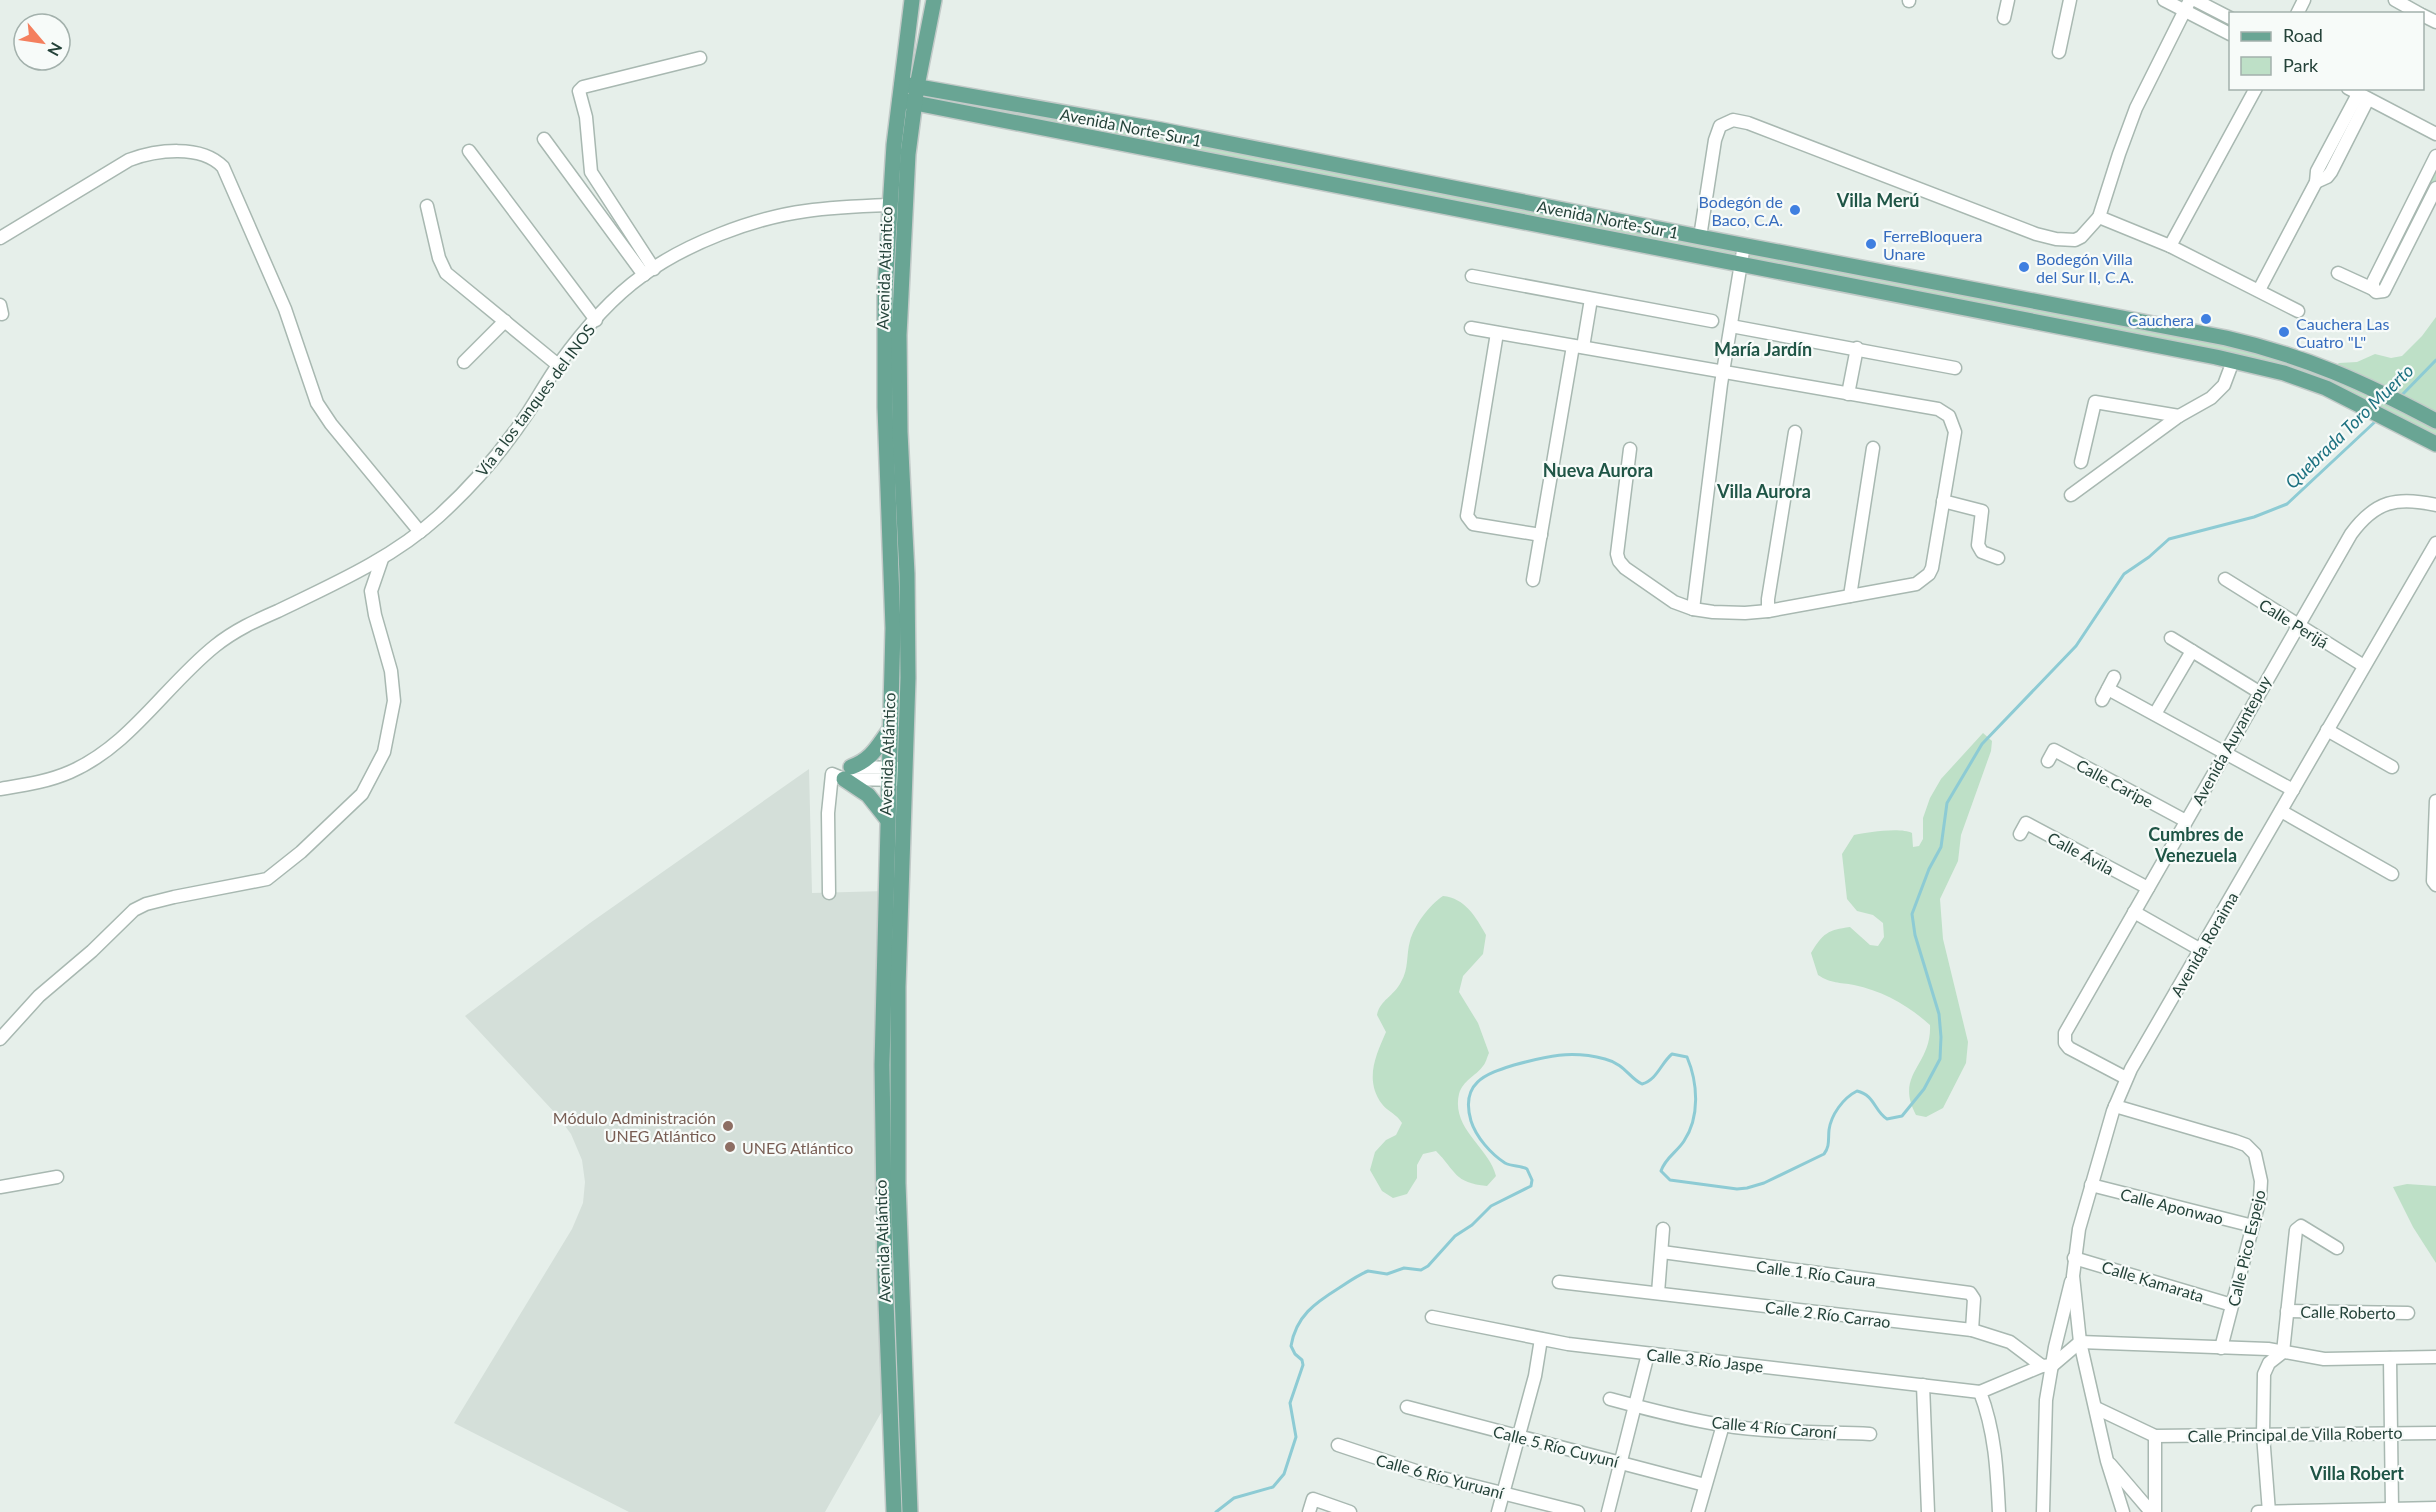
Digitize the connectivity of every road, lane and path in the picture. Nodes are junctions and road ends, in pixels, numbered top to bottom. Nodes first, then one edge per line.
1 (912, 0) edge
2 (934, 0) edge
3 (2008, 0) edge
4 (2070, 0) edge
5 (2164, 0) edge
6 (2195, 0) edge
7 (2395, 0) edge
8 (2187, 5) edge
9 (2417, 12) edge
10 (2229, 17) edge
11 (2004, 18) dead end
12 (2229, 33) edge
13 (2059, 52) dead end
14 (700, 58) dead end
15 (910, 85) junction
16 (2255, 90) edge
17 (2358, 94) edge
18 (908, 102) junction
19 (2436, 134) edge
20 (543, 139) dead end
21 (469, 151) dead end
22 (2436, 156) edge
23 (2436, 188) edge
24 (889, 205) junction
25 (427, 207) dead end
26 (2409, 209) junction
27 (2422, 216) junction
28 (2099, 217) junction
29 (1700, 237) junction
30 (0, 238) edge
31 (1744, 245) junction
32 (2170, 246) junction
33 (1742, 264) junction
34 (649, 272) junction
35 (2338, 273) dead end
36 (1472, 276) dead end
37 (2373, 289) junction
38 (2259, 290) junction
39 (1591, 298) junction
40 (2298, 311) dead end
41 (596, 320) junction
42 (505, 321) junction
43 (1712, 321) dead end
44 (1731, 326) junction
45 (1471, 328) dead end
46 (1497, 333) junction
47 (1578, 347) junction
48 (1857, 348) junction
49 (2233, 361) junction
50 (464, 362) dead end
51 (558, 365) junction
52 (1955, 368) dead end
53 (1723, 372) junction
54 (1848, 394) junction
55 (2179, 416) junction
56 (2436, 421) edge
57 (1795, 432) dead end
58 (2436, 444) edge
59 (1874, 448) dead end
60 (1630, 450) dead end
61 (2081, 462) dead end
62 (2071, 495) dead end
63 (1943, 501) junction
64 (2436, 505) edge
65 (420, 532) junction
66 (1541, 536) junction
67 (2436, 543) edge
68 (1998, 558) dead end
69 (382, 559) junction
70 (2225, 579) dead end
71 (1533, 580) dead end
72 (1850, 596) junction
73 (1693, 609) junction
74 (1768, 611) junction
75 (2297, 625) junction
76 (2171, 638) dead end
77 (2192, 651) junction
78 (2364, 666) junction
79 (2108, 689) dead end
80 (2259, 692) junction
81 (2155, 714) junction
82 (891, 728) junction
83 (2327, 730) junction
84 (2225, 752) junction
85 (2048, 761) dead end
86 (2392, 767) dead end
87 (845, 774) junction
88 (897, 774) junction
89 (0, 789) edge
90 (2293, 790) junction
91 (2436, 801) edge
92 (2281, 811) junction
93 (886, 819) junction
94 (2186, 821) junction
95 (2020, 834) dead end
96 (2392, 874) dead end
97 (2435, 883) edge
98 (2148, 888) junction
99 (829, 893) dead end
100 (2134, 912) junction
101 (2201, 950) junction
102 (0, 1040) edge
103 (2126, 1078) junction
104 (2115, 1106) junction
105 (57, 1178) dead end
106 (2091, 1185) junction
107 (0, 1187) edge
108 (2253, 1226) junction
109 (1663, 1229) dead end
110 (2337, 1248) dead end
111 (1662, 1252) junction
112 (2074, 1258) junction
113 (2073, 1276) junction
114 (1559, 1282) dead end
115 (1658, 1293) junction
116 (2232, 1305) junction
117 (2287, 1311) junction
118 (2408, 1313) dead end
119 (1432, 1317) dead end
120 (1972, 1330) junction
121 (1541, 1340) junction
122 (2080, 1342) junction
123 (2221, 1348) junction
124 (2283, 1352) junction
125 (1648, 1354) junction
126 (2390, 1358) junction
127 (2436, 1358) edge
128 (2048, 1365) junction
129 (1923, 1385) junction
130 (1980, 1392) junction
131 (1610, 1399) dead end
132 (1407, 1407) dead end
133 (1636, 1407) junction
134 (2096, 1408) junction
135 (1723, 1425) junction
136 (2436, 1433) edge
137 (1870, 1434) dead end
138 (2391, 1434) junction
139 (2263, 1435) junction
140 (1518, 1436) junction
141 (2155, 1436) junction
142 (1338, 1445) dead end
143 (2107, 1461) junction
144 (1622, 1462) junction
145 (1705, 1485) junction
146 (1503, 1493) junction
147 (2436, 1508) edge
148 (2392, 1509) junction
149 (894, 1512) edge
150 (910, 1512) edge
151 (1310, 1512) edge
152 (1350, 1512) edge
153 (1498, 1512) edge
154 (1578, 1512) edge
155 (1608, 1512) edge
156 (1698, 1512) edge
157 (1928, 1512) edge
158 (1999, 1512) edge
159 (2043, 1512) edge
160 (2123, 1512) edge
161 (2153, 1512) edge
162 (2258, 1512) edge
163 (2269, 1512) edge

1 - 15 main road, Avenida Atlántico
2 - 15 main road, Avenida Atlántico
3 - 11 street
4 - 13 street
5 - 8 street
6 - 10 street
7 - 9 street
8 - 12 street
8 - 28 street
14 - 34 street
15 - 18 main road, Avenida Atlántico
15 - 29 main road, Avenida Norte-Sur 1
16 - 32 street
17 - 19 street
17 - 38 street
18 - 24 main road, Avenida Atlántico
18 - 33 main road, Avenida Norte-Sur 1
18 - 88 main road, Avenida Atlántico
20 - 34 street
21 - 41 street
22 - 26 street
23 - 27 street
24 - 34 street, Vía a los tanques del INOS
24 - 82 main road, Avenida Atlántico
25 - 42 street
26 - 27 street
26 - 37 street
27 - 37 street
28 - 29 street
28 - 32 street
29 - 31 main road, Avenida Norte-Sur 1
30 - 65 street
31 - 33 street
31 - 56 main road, Avenida Norte-Sur 1
32 - 38 street
33 - 44 street
33 - 49 main road, Avenida Norte-Sur 1
34 - 41 street, Vía a los tanques del INOS
35 - 37 street
36 - 39 street
38 - 40 street
39 - 43 street
39 - 47 street
41 - 51 street, Vía a los tanques del INOS
42 - 50 street
42 - 51 street
44 - 48 street
44 - 53 street
45 - 46 street
46 - 47 street
46 - 66 street
47 - 53 street
47 - 66 street
48 - 52 street
48 - 54 street
49 - 55 street
49 - 58 main road, Avenida Norte-Sur 1
51 - 65 street, Vía a los tanques del INOS
53 - 54 street
53 - 73 street
54 - 63 street
55 - 61 street
55 - 62 street
57 - 74 street
59 - 72 street
60 - 73 street
63 - 68 street
63 - 72 street
64 - 75 street, Avenida Auyantepuy
65 - 69 street, Vía a los tanques del INOS
66 - 71 street
67 - 78 street, Avenida Roraima
69 - 89 street, Vía a los tanques del INOS
69 - 102 street
70 - 75 street, Calle Perijá
72 - 74 street
73 - 74 street
75 - 78 street, Calle Perijá
75 - 80 street, Avenida Auyantepuy
76 - 77 street
77 - 80 street
77 - 81 street
78 - 83 street, Avenida Roraima
79 - 81 street
80 - 84 street, Avenida Auyantepuy
81 - 84 street
82 - 87 main road
82 - 88 main road, Avenida Atlántico
83 - 86 street
83 - 90 street, Avenida Roraima
84 - 90 street
84 - 94 street, Avenida Auyantepuy
85 - 94 street, Calle Caripe
87 - 88 street
87 - 93 main road
87 - 99 street
88 - 93 main road, Avenida Atlántico
88 - 150 main road, Avenida Atlántico
90 - 92 street, Avenida Roraima
91 - 97 street
92 - 96 street
92 - 101 street, Avenida Roraima
93 - 149 main road, Avenida Atlántico
94 - 98 street, Avenida Auyantepuy
95 - 98 street, Calle Ávila
98 - 100 street, Avenida Auyantepuy
100 - 101 street
100 - 103 street, Avenida Auyantepuy
101 - 103 street, Avenida Roraima
103 - 104 street, Avenida Roraima
104 - 106 street, Avenida Roraima
104 - 108 street, Calle Pico Espejo
105 - 107 street
106 - 108 street, Calle Aponwao
106 - 112 street, Avenida Roraima
108 - 116 street, Calle Pico Espejo
109 - 111 street
110 - 117 street
111 - 115 street
111 - 120 street, Calle 1 Río Caura
112 - 113 street, Avenida Roraima
112 - 116 street, Calle Kamarata
113 - 122 street, Avenida Roraima
113 - 128 street
114 - 115 street, Calle 2 Río Carrao
115 - 120 street, Calle 2 Río Carrao
116 - 123 street, Calle Pico Espejo
117 - 118 street, Calle Roberto
117 - 124 street
119 - 121 street, Calle 3 Río Jaspe
120 - 128 street, Calle 2 Río Carrao
121 - 125 street, Calle 3 Río Jaspe
121 - 140 street
122 - 123 street
122 - 128 street
122 - 134 street, Avenida Roraima
123 - 124 street
124 - 126 street
124 - 139 street
125 - 129 street, Calle 3 Río Jaspe
125 - 133 street
126 - 127 street
126 - 138 street
128 - 130 street
128 - 159 street
129 - 130 street, Calle 3 Río Jaspe
129 - 157 street
130 - 158 street
131 - 133 street, Calle 4 Río Caroní
132 - 140 street, Calle 5 Río Cuyuní
133 - 135 street, Calle 4 Río Caroní
133 - 144 street
134 - 141 street
134 - 143 street, Avenida Roraima
135 - 137 street, Calle 4 Río Caroní
135 - 145 street
136 - 138 street, Calle Principal de Villa Roberto
138 - 139 street, Calle Principal de Villa Roberto
138 - 148 street
139 - 141 street, Calle Principal de Villa Roberto
139 - 163 street
140 - 144 street, Calle 5 Río Cuyuní
140 - 146 street
141 - 161 street
142 - 146 street, Calle 6 Río Yuruaní
143 - 160 street, Avenida Roraima
143 - 161 street
144 - 145 street, Calle 5 Río Cuyuní
144 - 155 street
145 - 156 street
146 - 153 street
146 - 154 street, Calle 6 Río Yuruaní
147 - 148 street
148 - 163 street
151 - 152 street
162 - 163 street

